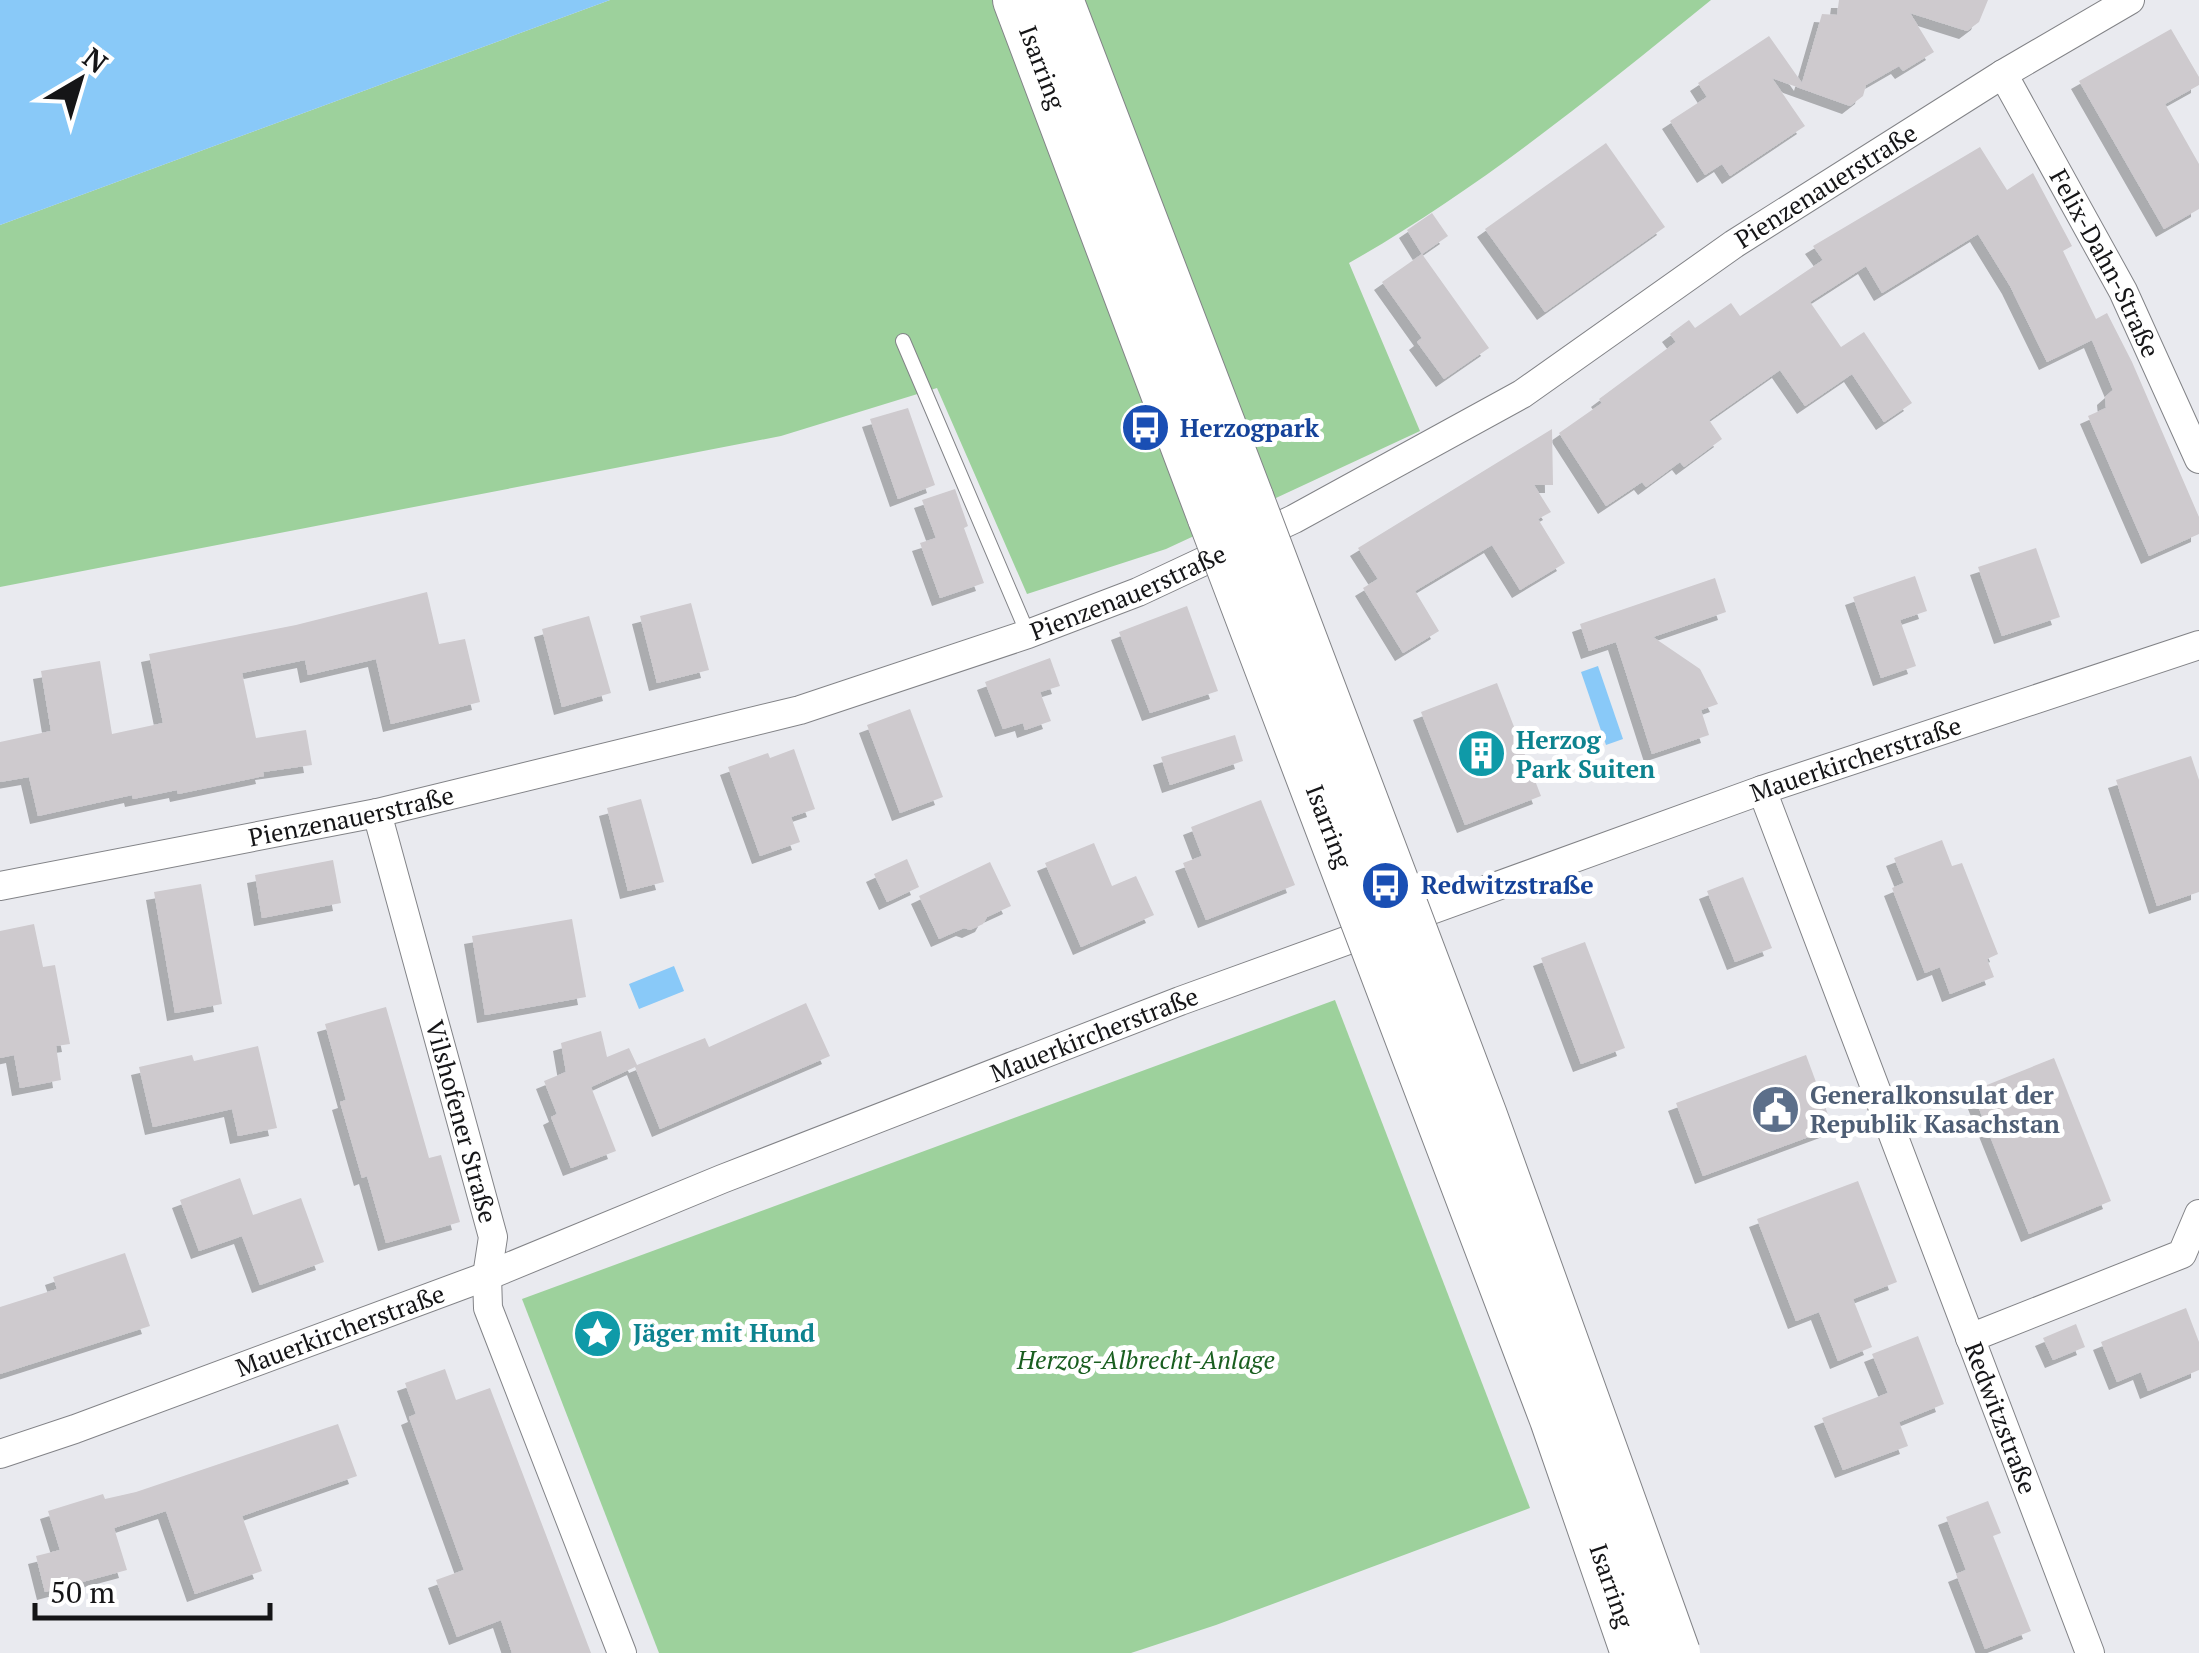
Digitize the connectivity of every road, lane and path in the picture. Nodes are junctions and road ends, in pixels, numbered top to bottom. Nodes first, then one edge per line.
1 (1017, 0) edge
2 (2130, 0) edge
3 (1055, 27) edge
4 (2003, 74) junction
5 (903, 341) dead end
6 (2199, 459) edge
7 (1231, 509) junction
8 (1028, 634) junction
9 (2199, 645) edge
10 (1762, 790) junction
11 (377, 813) junction
12 (0, 886) edge
13 (2199, 1214) edge
14 (486, 1276) junction
15 (1970, 1338) junction
16 (0, 1454) edge
17 (622, 1653) edge
18 (1635, 1653) edge
19 (1676, 1653) edge
20 (2090, 1653) edge

1 - 3 highway, Isarring
2 - 4 street, Pienzenauerstraße
3 - 7 highway, Isarring
4 - 6 street, Felix-Dahn-Straße
4 - 8 street, Pienzenauerstraße
5 - 8 lane
7 - 18 highway, Isarring, bridge
7 - 19 highway, Isarring, bridge
8 - 11 street, Pienzenauerstraße
9 - 10 street, Mauerkircherstraße
10 - 14 street, Mauerkircherstraße
10 - 15 street, Redwitzstraße
11 - 12 street, Pienzenauerstraße
11 - 14 street, Vilshofener Straße
13 - 15 street
14 - 16 street, Mauerkircherstraße
14 - 17 street, Vilshofener Straße
15 - 20 street, Redwitzstraße

